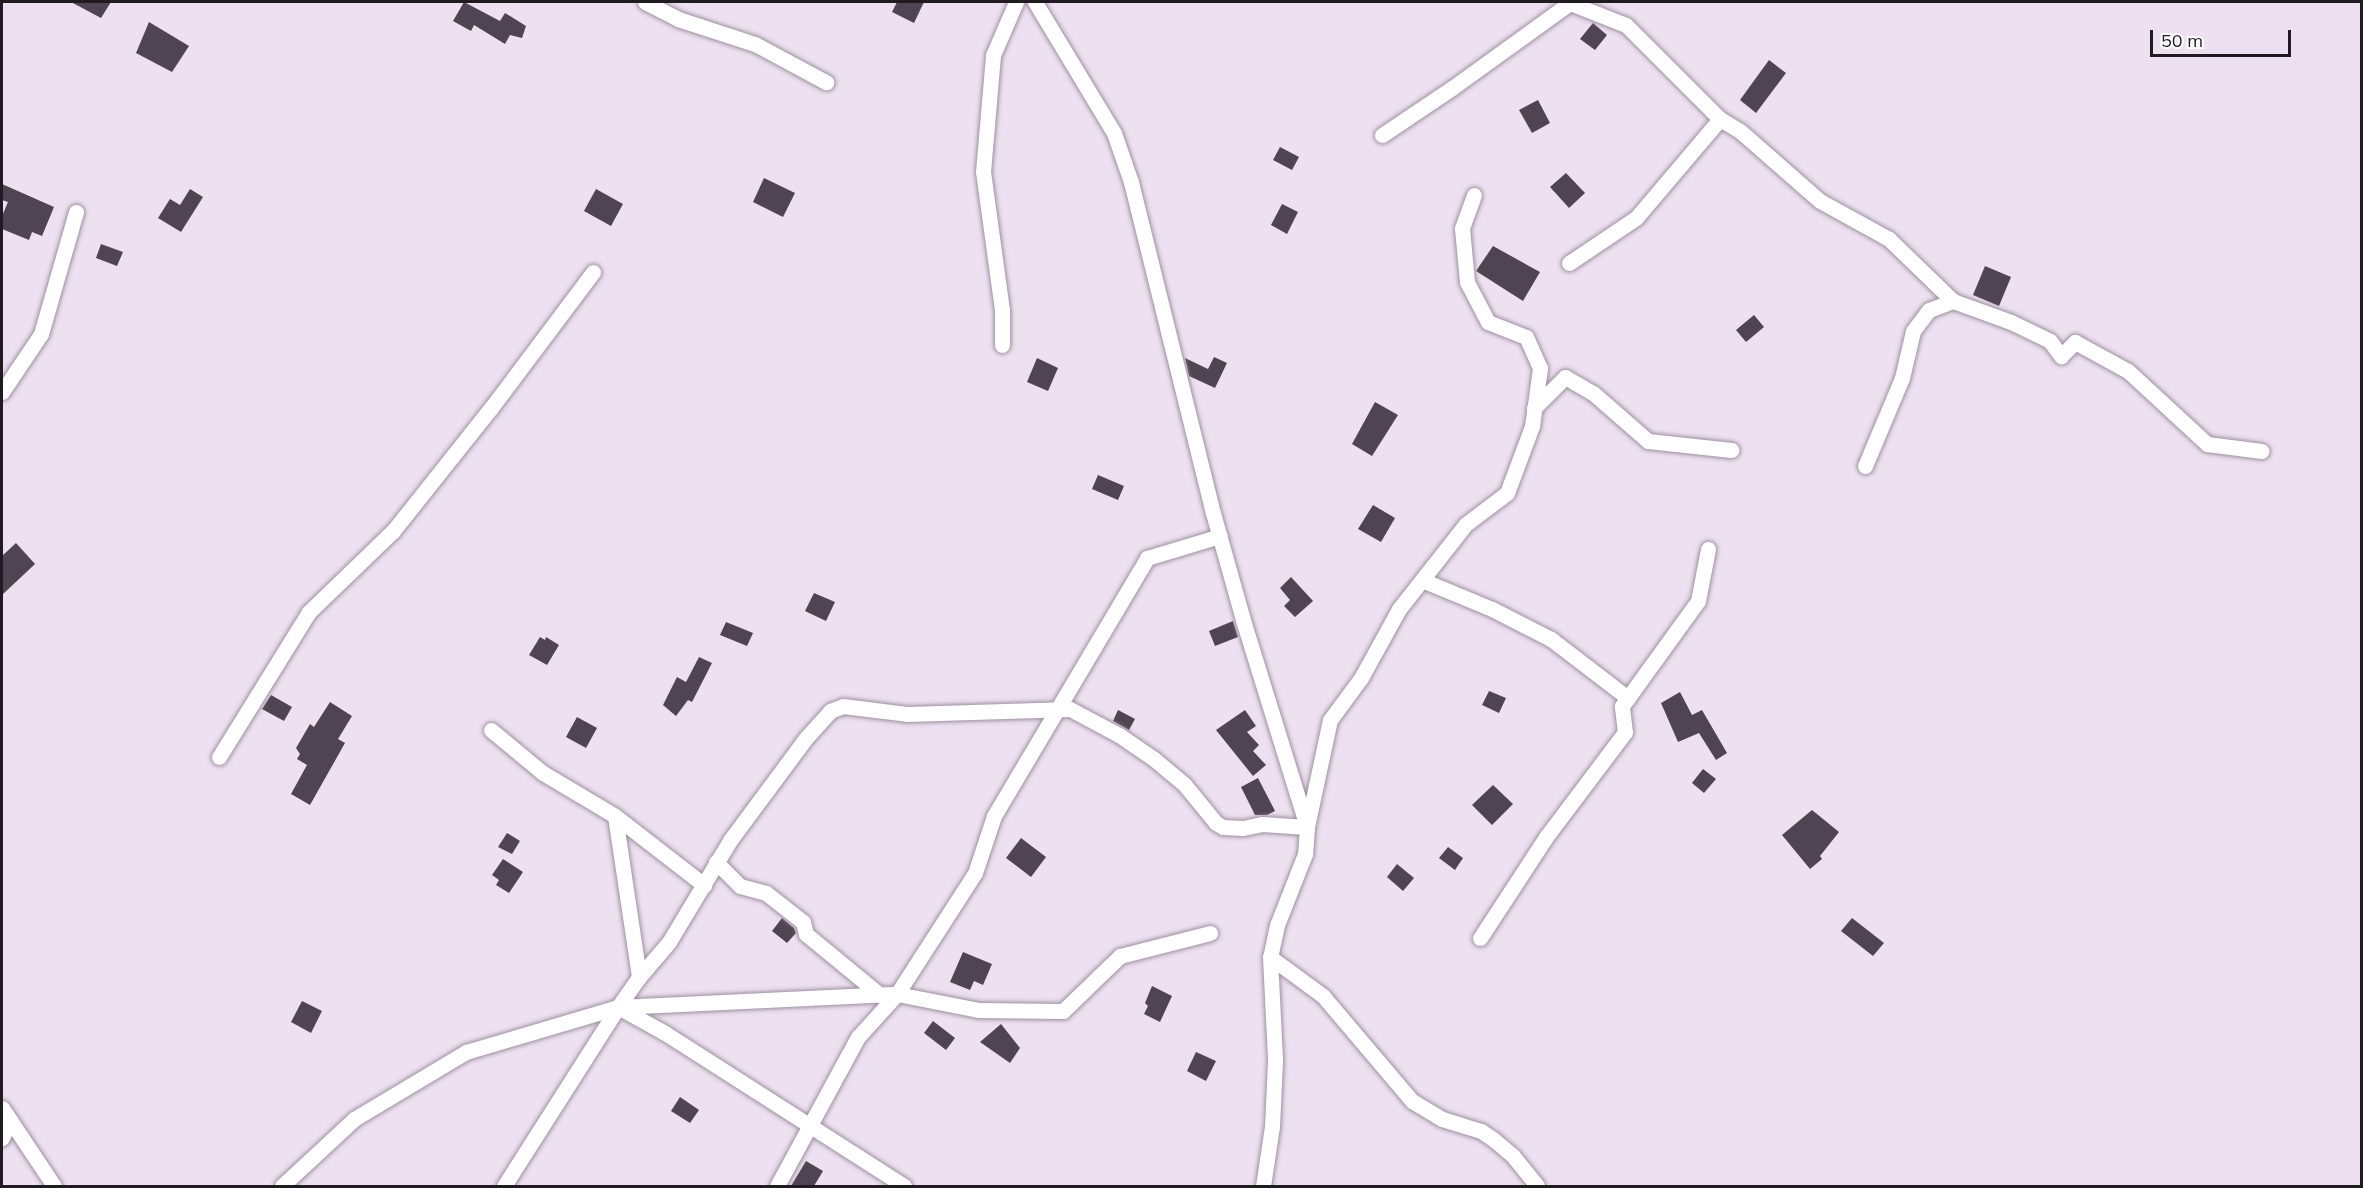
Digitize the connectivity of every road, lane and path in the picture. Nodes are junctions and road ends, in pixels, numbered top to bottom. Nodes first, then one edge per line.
1 (645, 2) edge
2 (1016, 2) edge
3 (1035, 2) edge
4 (826, 82) dead end
5 (1720, 119) junction
6 (1382, 135) dead end
7 (1474, 195) dead end
8 (76, 212) dead end
9 (1569, 263) dead end
10 (593, 272) dead end
11 (1953, 301) junction
12 (1002, 345) dead end
13 (2, 392) edge
14 (1534, 408) junction
15 (1732, 450) dead end
16 (2262, 451) dead end
17 (1865, 466) dead end
18 (1220, 536) junction
19 (1708, 549) dead end
20 (1422, 580) junction
21 (1628, 698) junction
22 (1060, 709) junction
23 (491, 730) dead end
24 (219, 757) dead end
25 (615, 816) junction
26 (1307, 827) junction
27 (716, 862) junction
28 (704, 885) junction
29 (1210, 933) dead end
30 (1480, 939) dead end
31 (1270, 957) junction
32 (639, 977) junction
33 (897, 994) junction
34 (880, 995) junction
35 (618, 1006) junction
36 (6, 1114) edge
37 (810, 1127) junction
38 (2, 1138) edge
39 (54, 1186) edge
40 (282, 1186) edge
41 (504, 1186) edge
42 (777, 1186) edge
43 (904, 1186) edge
44 (1263, 1186) edge
45 (1537, 1186) edge

1 - 4 street
2 - 12 street
3 - 18 street
5 - 6 street
5 - 9 street
5 - 11 street
7 - 14 street
8 - 13 street
10 - 24 street
11 - 16 street
11 - 17 street
14 - 15 street
14 - 20 street
18 - 22 street
18 - 26 street
19 - 21 street
20 - 21 street
20 - 26 street
21 - 30 street
22 - 26 street
22 - 27 street
22 - 33 street
23 - 25 street
25 - 28 street
25 - 32 street
26 - 31 street
27 - 28 street
27 - 34 street
28 - 32 street
29 - 33 street
31 - 44 street
31 - 45 street
32 - 35 street
33 - 34 street
33 - 37 street
34 - 35 street
35 - 37 street
35 - 40 street
35 - 41 street
36 - 38 street
36 - 39 street
37 - 42 street
37 - 43 street

